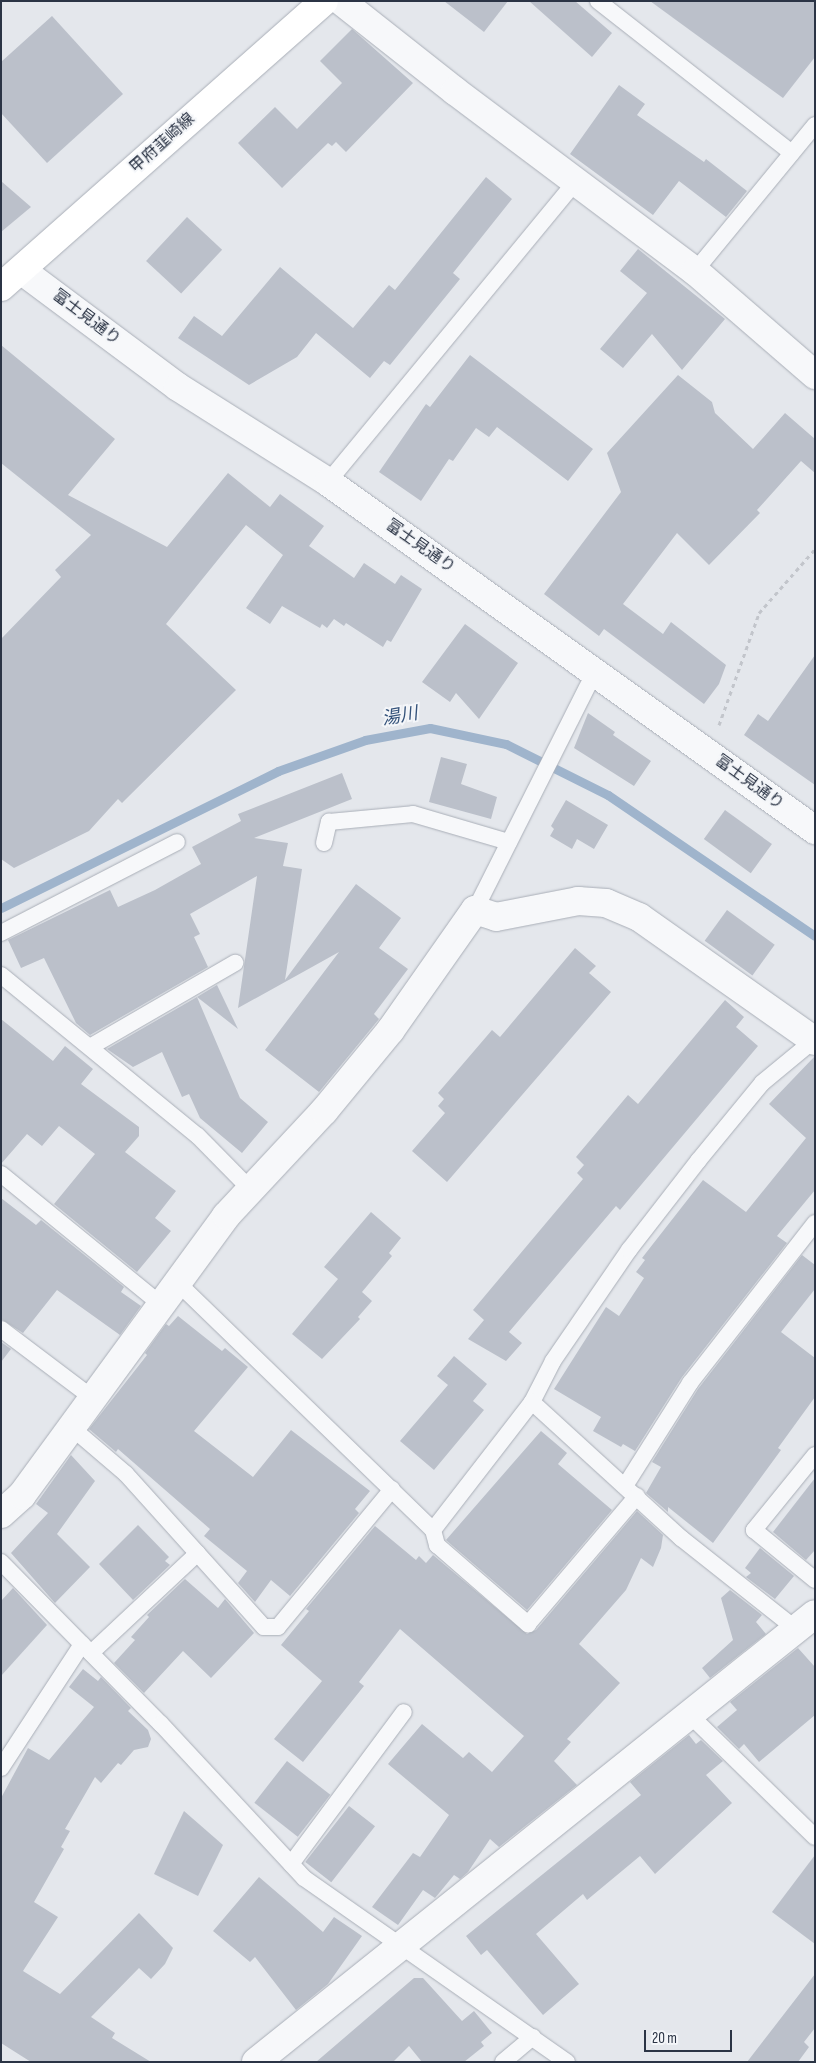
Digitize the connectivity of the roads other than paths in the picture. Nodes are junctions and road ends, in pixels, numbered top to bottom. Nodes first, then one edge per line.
1 (324, 1) edge
2 (341, 1) edge
3 (598, 1) edge
4 (815, 125) edge
5 (792, 153) junction
6 (576, 181) junction
7 (695, 271) junction
8 (11, 279) edge
9 (815, 375) edge
10 (328, 482) junction
11 (595, 671) junction
12 (815, 830) edge
13 (177, 842) dead end
14 (324, 842) dead end
15 (509, 842) junction
16 (475, 910) junction
17 (1, 932) edge
18 (236, 964) dead end
19 (1, 975) edge
20 (814, 1040) edge
21 (90, 1047) junction
22 (1, 1174) edge
23 (250, 1190) junction
24 (815, 1223) edge
25 (179, 1284) junction
26 (163, 1306) junction
27 (1, 1329) edge
28 (94, 1399) junction
29 (532, 1402) junction
30 (71, 1427) junction
31 (815, 1455) edge
32 (392, 1490) junction
33 (631, 1491) junction
34 (1, 1514) edge
35 (433, 1530) junction
36 (198, 1554) junction
37 (1, 1562) edge
38 (815, 1580) edge
39 (805, 1622) edge
40 (86, 1648) junction
41 (404, 1712) dead end
42 (691, 1716) junction
43 (1, 1768) edge
44 (815, 1837) edge
45 (291, 1864) junction
46 (403, 1944) junction
47 (533, 2037) junction
48 (256, 2062) edge
49 (503, 2062) edge
50 (567, 2062) edge

1 - 8 main road, 甲府韮崎線
2 - 6 street
3 - 5 lane
4 - 5 lane
5 - 7 lane
6 - 7 street
6 - 10 lane
7 - 9 street
8 - 10 street, 富士見通り
10 - 11 street, 富士見通り
11 - 12 street, 富士見通り
11 - 15 lane
13 - 17 lane
14 - 15 lane
15 - 16 lane
16 - 20 street
16 - 23 street
18 - 21 lane
19 - 21 lane
20 - 29 lane
21 - 23 lane
22 - 26 lane
23 - 25 street
24 - 33 lane
25 - 26 street
25 - 32 lane
26 - 28 street
27 - 28 lane
28 - 30 street
29 - 33 lane
29 - 35 lane
30 - 34 street
30 - 36 lane
31 - 38 lane
32 - 35 lane
32 - 36 lane
33 - 35 lane
33 - 39 lane
36 - 40 lane
37 - 40 lane
39 - 42 street
40 - 43 lane
40 - 45 lane
41 - 45 lane
42 - 44 lane
42 - 46 street
45 - 46 lane
46 - 47 lane
46 - 48 street
47 - 49 lane
47 - 50 lane

